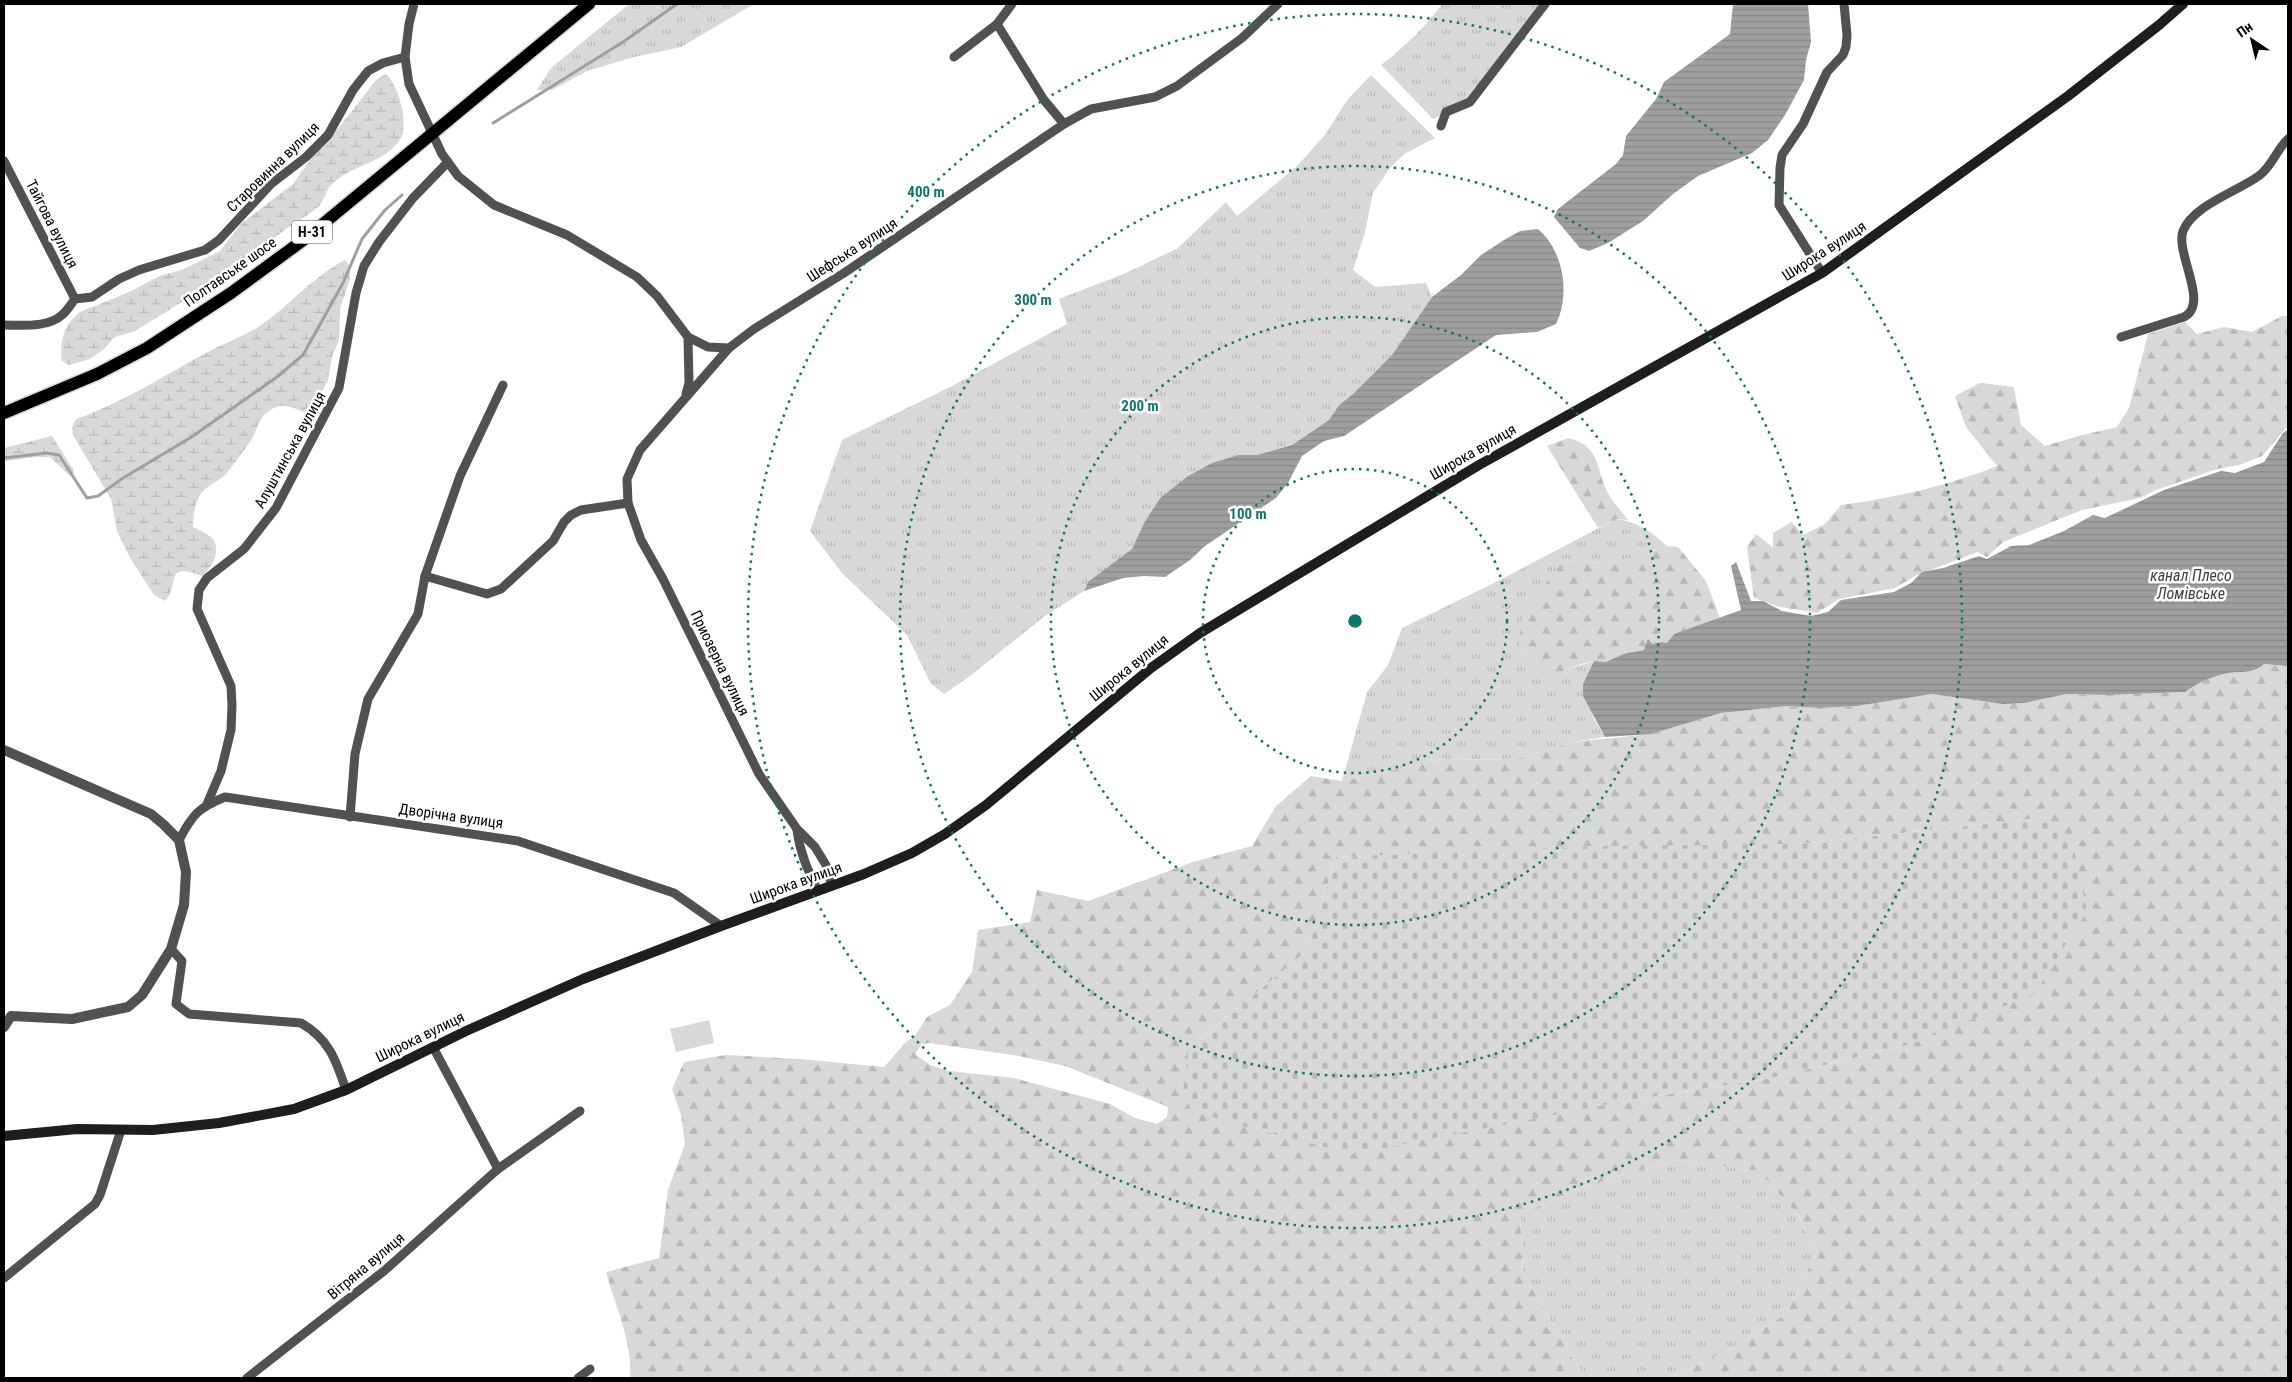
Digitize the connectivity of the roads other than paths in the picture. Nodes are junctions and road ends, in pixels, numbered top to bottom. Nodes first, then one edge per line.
1 (414, 4) edge
2 (589, 4) edge
3 (1012, 4) edge
4 (1278, 4) edge
5 (1545, 4) edge
6 (1844, 4) edge
7 (2183, 4) edge
8 (997, 24) junction
9 (954, 56) dead end
10 (406, 57) junction
11 (1064, 124) junction
12 (1441, 126) dead end
13 (432, 134) junction
14 (2288, 139) edge
15 (4, 161) edge
16 (448, 162) junction
17 (1822, 273) junction
18 (75, 299) junction
19 (4, 325) edge
20 (688, 337) junction
21 (2121, 337) dead end
22 (728, 348) junction
23 (503, 384) dead end
24 (684, 398) junction
25 (4, 413) edge
26 (628, 503) junction
27 (425, 576) junction
28 (4, 750) edge
29 (207, 804) junction
30 (350, 817) junction
31 (797, 830) junction
32 (179, 840) junction
33 (832, 886) junction
34 (818, 891) junction
35 (722, 926) junction
36 (172, 949) junction
37 (7, 1013) edge
38 (4, 1027) edge
39 (433, 1047) junction
40 (346, 1090) junction
41 (580, 1111) dead end
42 (121, 1130) junction
43 (4, 1136) edge
44 (498, 1169) junction
45 (4, 1278) edge
46 (590, 1369) dead end
47 (247, 1378) edge
48 (578, 1378) edge

1 - 10 street
2 - 13 main road, Полтавське шосе / Н-31
3 - 8 street
4 - 11 street, Шефська вулиця
5 - 12 street
6 - 17 street
7 - 17 main road, Широка вулиця
8 - 9 street
8 - 11 street
10 - 13 street
10 - 18 street, Старовинна вулиця
11 - 22 street, Шефська вулиця
13 - 16 street
13 - 25 main road, Полтавське шосе / Н-31
14 - 21 street
15 - 18 street, Тайгова вулиця
16 - 20 street
16 - 29 street, Алуштинська вулиця
17 - 33 main road, Широка вулиця
18 - 19 street
20 - 22 street
20 - 24 street
22 - 24 street, Шефська вулиця
23 - 27 street
24 - 26 street, Шефська вулиця
26 - 27 street
26 - 31 street, Приозерна вулиця
27 - 30 street
28 - 32 street
29 - 30 street, Дворічна вулиця
29 - 32 street, Дворічна вулиця
30 - 35 street, Дворічна вулиця
31 - 33 street
31 - 34 street
32 - 36 street
33 - 34 main road, Широка вулиця
34 - 35 main road, Широка вулиця
35 - 39 main road, Широка вулиця
36 - 37 street
36 - 40 street
37 - 38 street
39 - 40 main road, Широка вулиця
39 - 44 street
40 - 42 main road, Широка вулиця
41 - 44 street, Вітряна вулиця
42 - 43 main road, Широка вулиця
42 - 45 street
44 - 47 street, Вітряна вулиця
46 - 48 street

